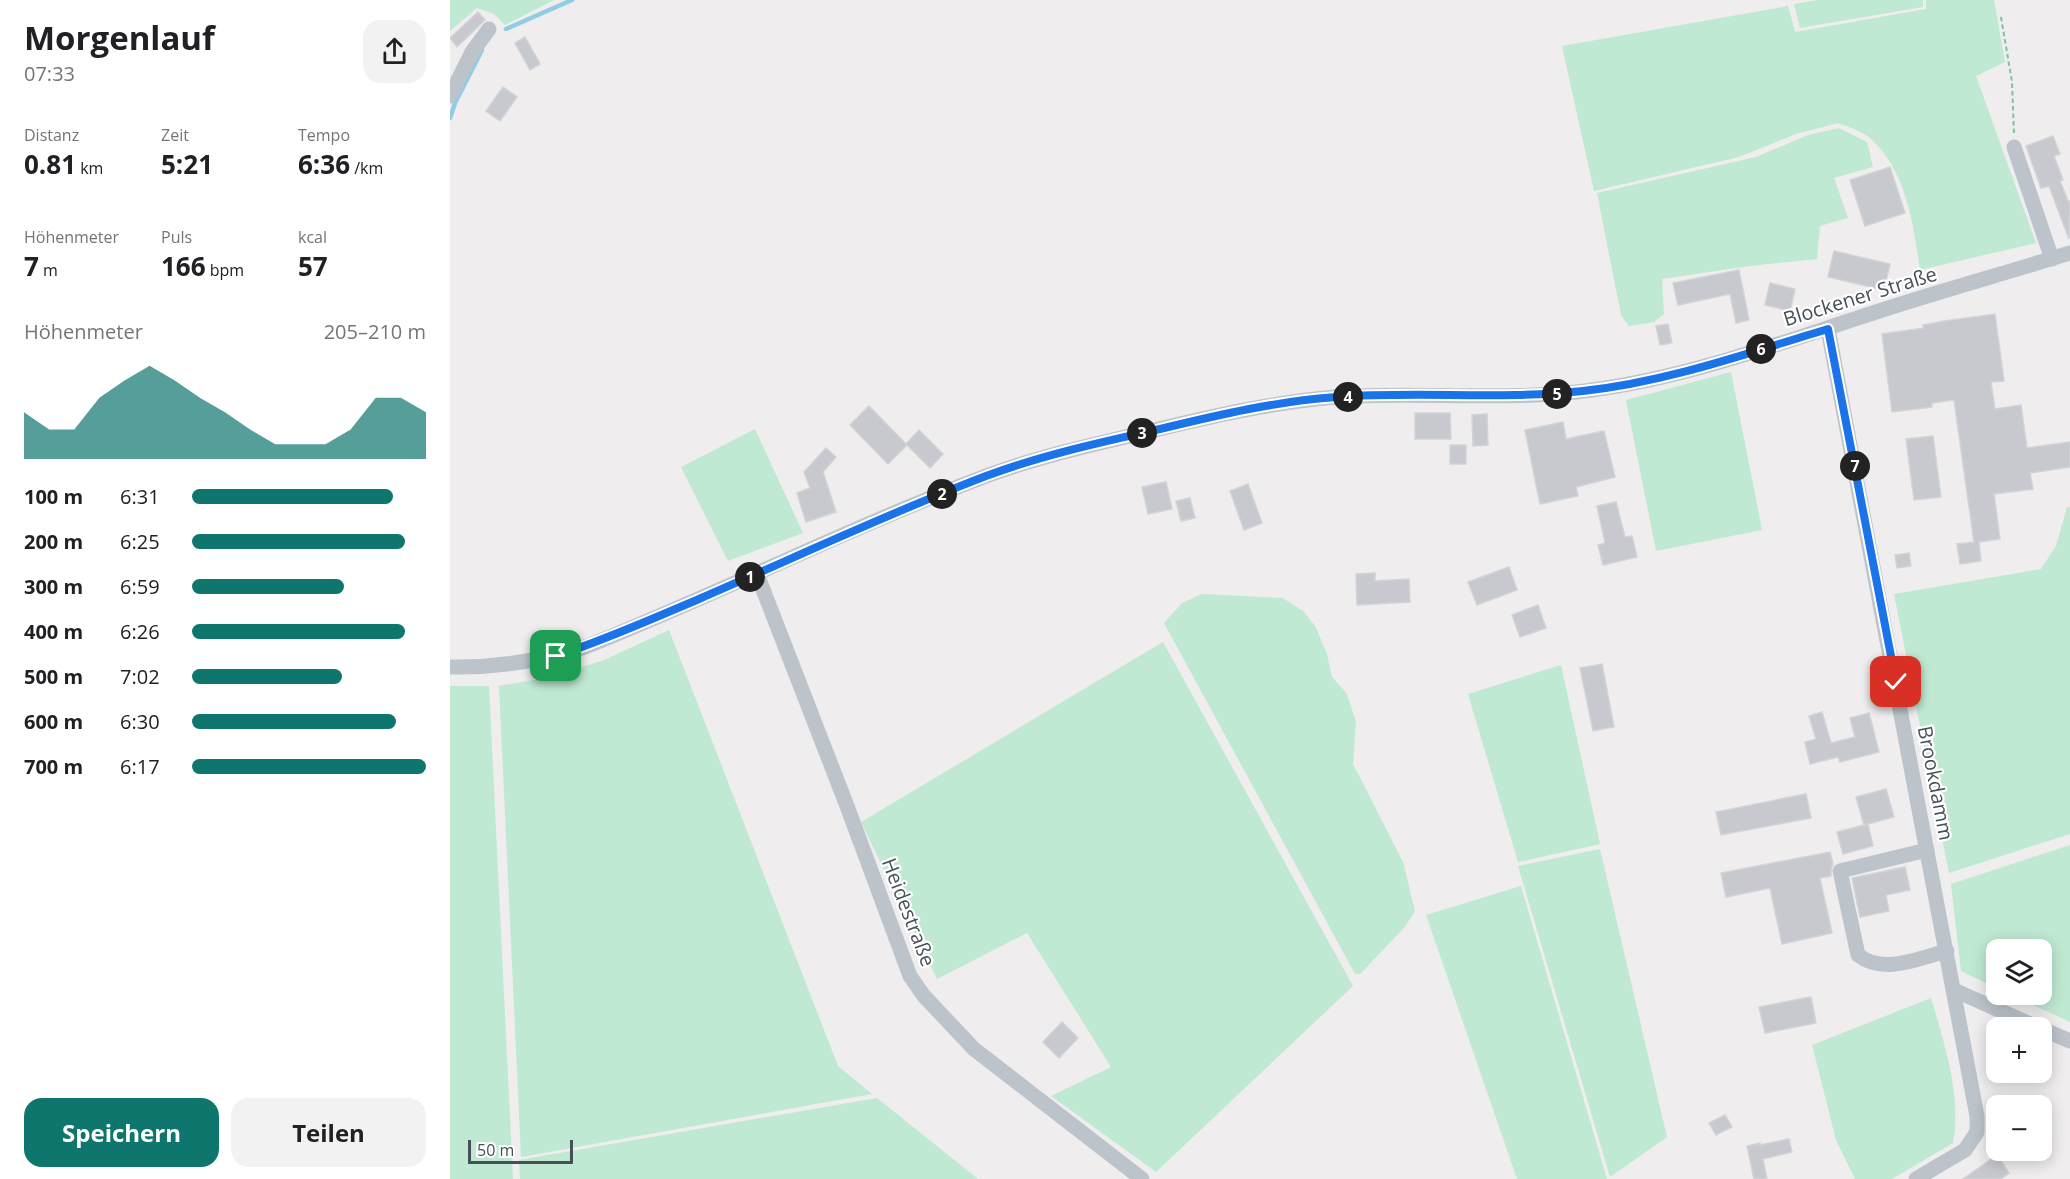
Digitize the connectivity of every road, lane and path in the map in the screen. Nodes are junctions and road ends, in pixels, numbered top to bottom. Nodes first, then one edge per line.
1 (2001, 18) dead end
2 (489, 29) dead end
3 (450, 96) edge
4 (2014, 147) joint
5 (2070, 253) edge
6 (2052, 259) junction
7 (1828, 329) junction
8 (757, 574) junction
9 (450, 668) edge
10 (1927, 849) junction
11 (1947, 951) junction
12 (1954, 990) junction
13 (2015, 1017) edge
14 (2052, 1033) edge
15 (2070, 1041) edge
16 (1142, 1179) edge
17 (1916, 1179) edge

1 - 4 path
2 - 3 street
4 - 6 street
5 - 6 street, Blockener Straße
6 - 7 street, Blockener Straße
7 - 8 street, Blockener Straße
7 - 10 street, Brookdamm
8 - 9 street, Blockener Straße
8 - 16 street, Heidestraße
10 - 11 street, Brookdamm
10 - 11 street
11 - 12 street, Brookdamm
12 - 13 street
12 - 17 street, Brookdamm
14 - 15 street

